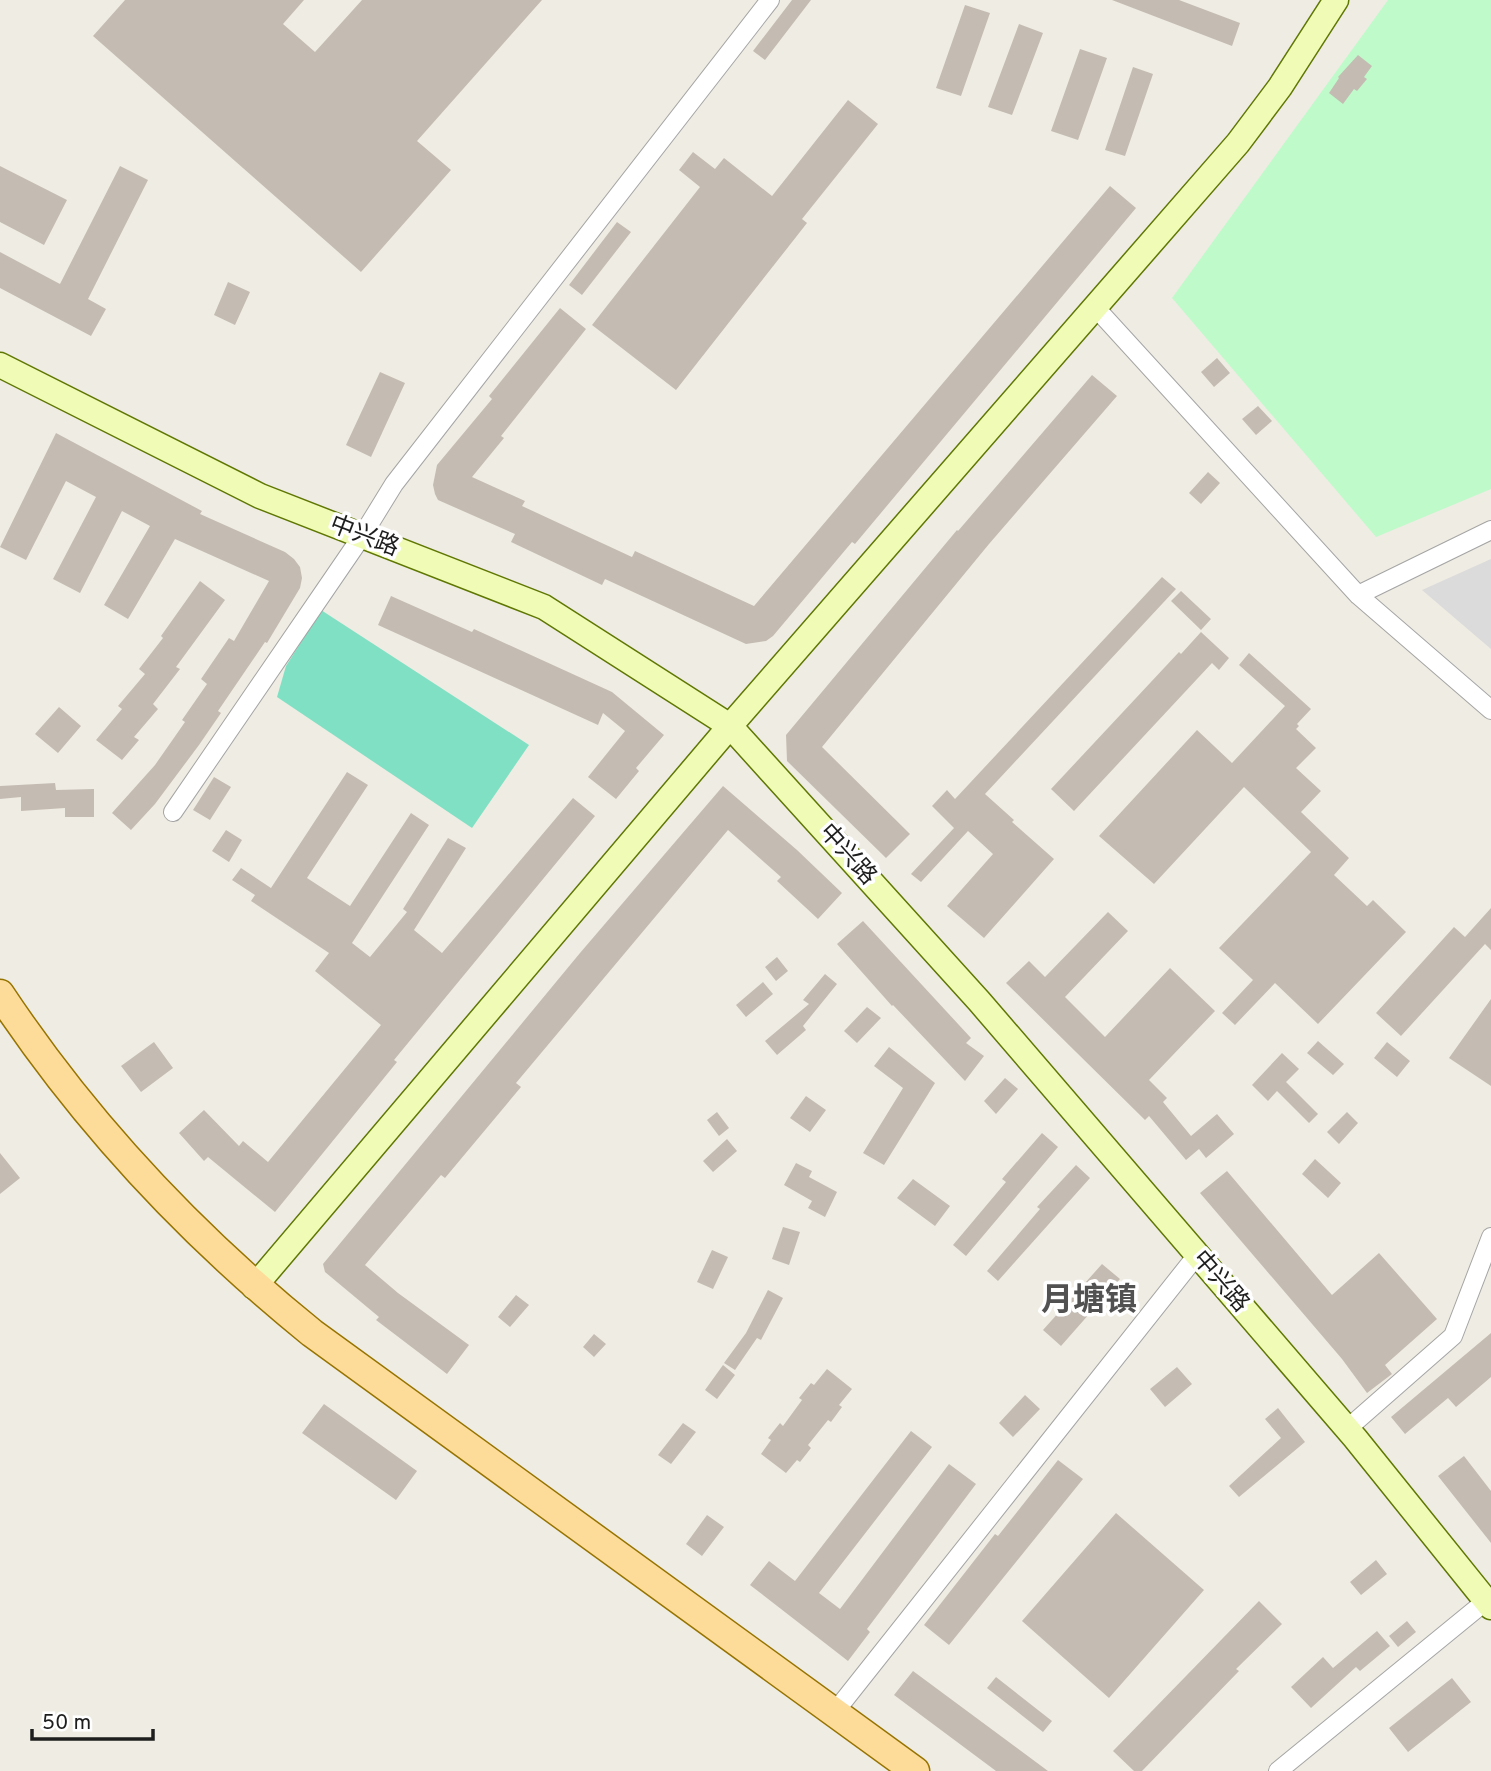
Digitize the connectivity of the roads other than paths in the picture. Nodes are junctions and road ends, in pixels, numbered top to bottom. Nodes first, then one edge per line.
1 (771, 0) edge
2 (1336, 0) edge
3 (1095, 307) junction
4 (0, 365) edge
5 (1491, 530) edge
6 (362, 536) junction
7 (1358, 595) junction
8 (1491, 710) edge
9 (730, 726) junction
10 (173, 812) dead end
11 (0, 994) edge
12 (1491, 1237) edge
13 (1197, 1255) junction
14 (254, 1287) junction
15 (1347, 1429) junction
16 (1488, 1604) edge
17 (834, 1713) junction
18 (915, 1771) edge
19 (1278, 1771) edge

1 - 6 street
2 - 3 main road
3 - 7 street
3 - 9 main road
4 - 6 main road, 中兴路
5 - 7 street
6 - 9 main road, 中兴路
6 - 10 street
7 - 8 street
9 - 13 main road, 中兴路
9 - 14 main road
11 - 14 main road
12 - 15 street
13 - 15 main road, 中兴路
13 - 17 street
14 - 17 main road
15 - 16 main road, 中兴路
16 - 19 street
17 - 18 main road

